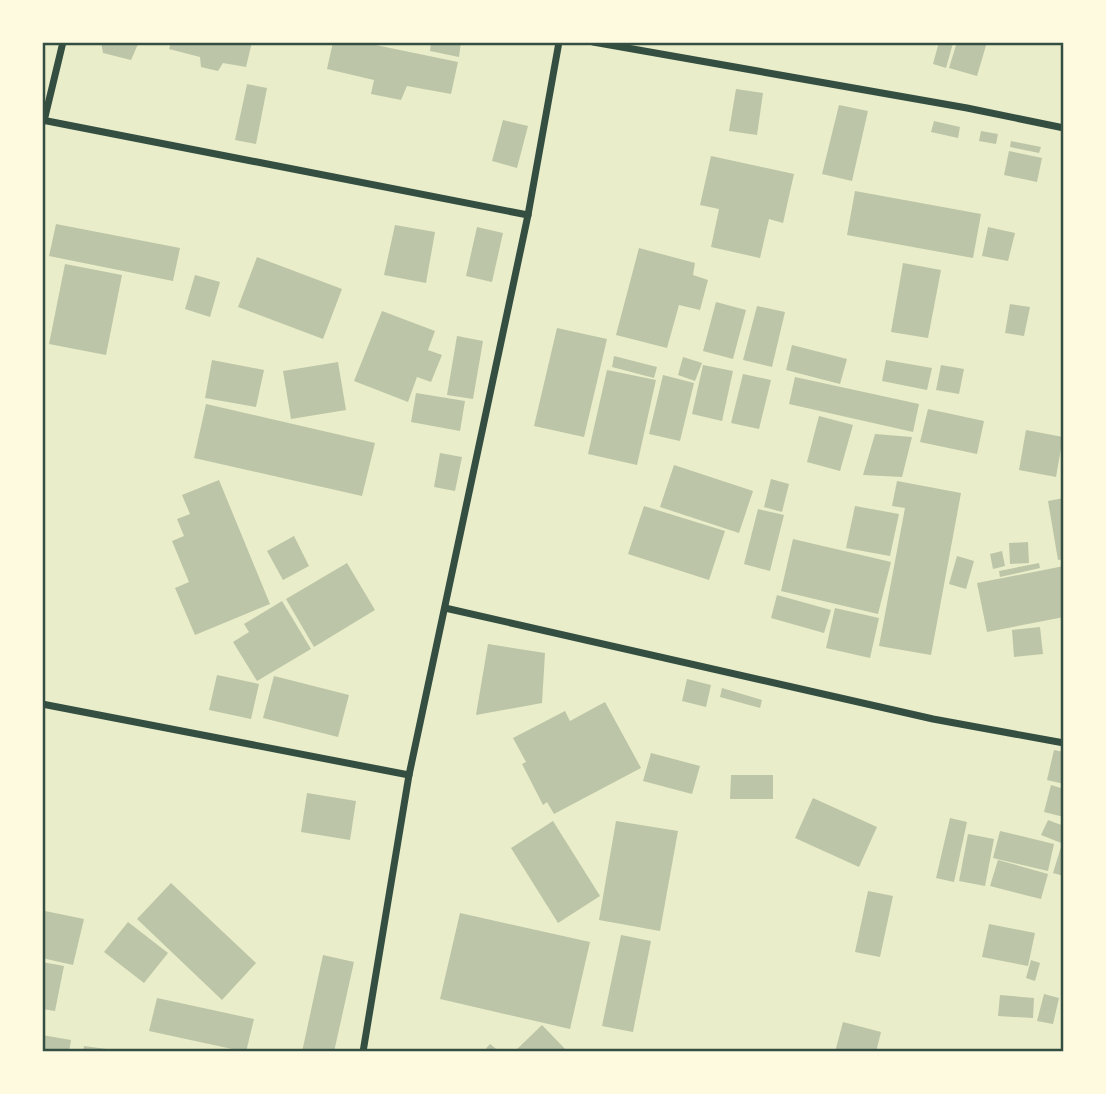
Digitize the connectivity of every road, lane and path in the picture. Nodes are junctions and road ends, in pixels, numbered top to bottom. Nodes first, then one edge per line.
1 (63, 42) edge
2 (559, 42) edge
3 (593, 42) edge
4 (43, 120) edge
5 (1064, 128) edge
6 (528, 215) junction
7 (445, 608) junction
8 (42, 704) edge
9 (1064, 743) edge
10 (409, 775) junction
11 (363, 1052) edge

1 - 4 street
2 - 6 street
3 - 5 street
4 - 6 street
6 - 7 street
7 - 9 street
7 - 10 street
8 - 10 street
10 - 11 street

